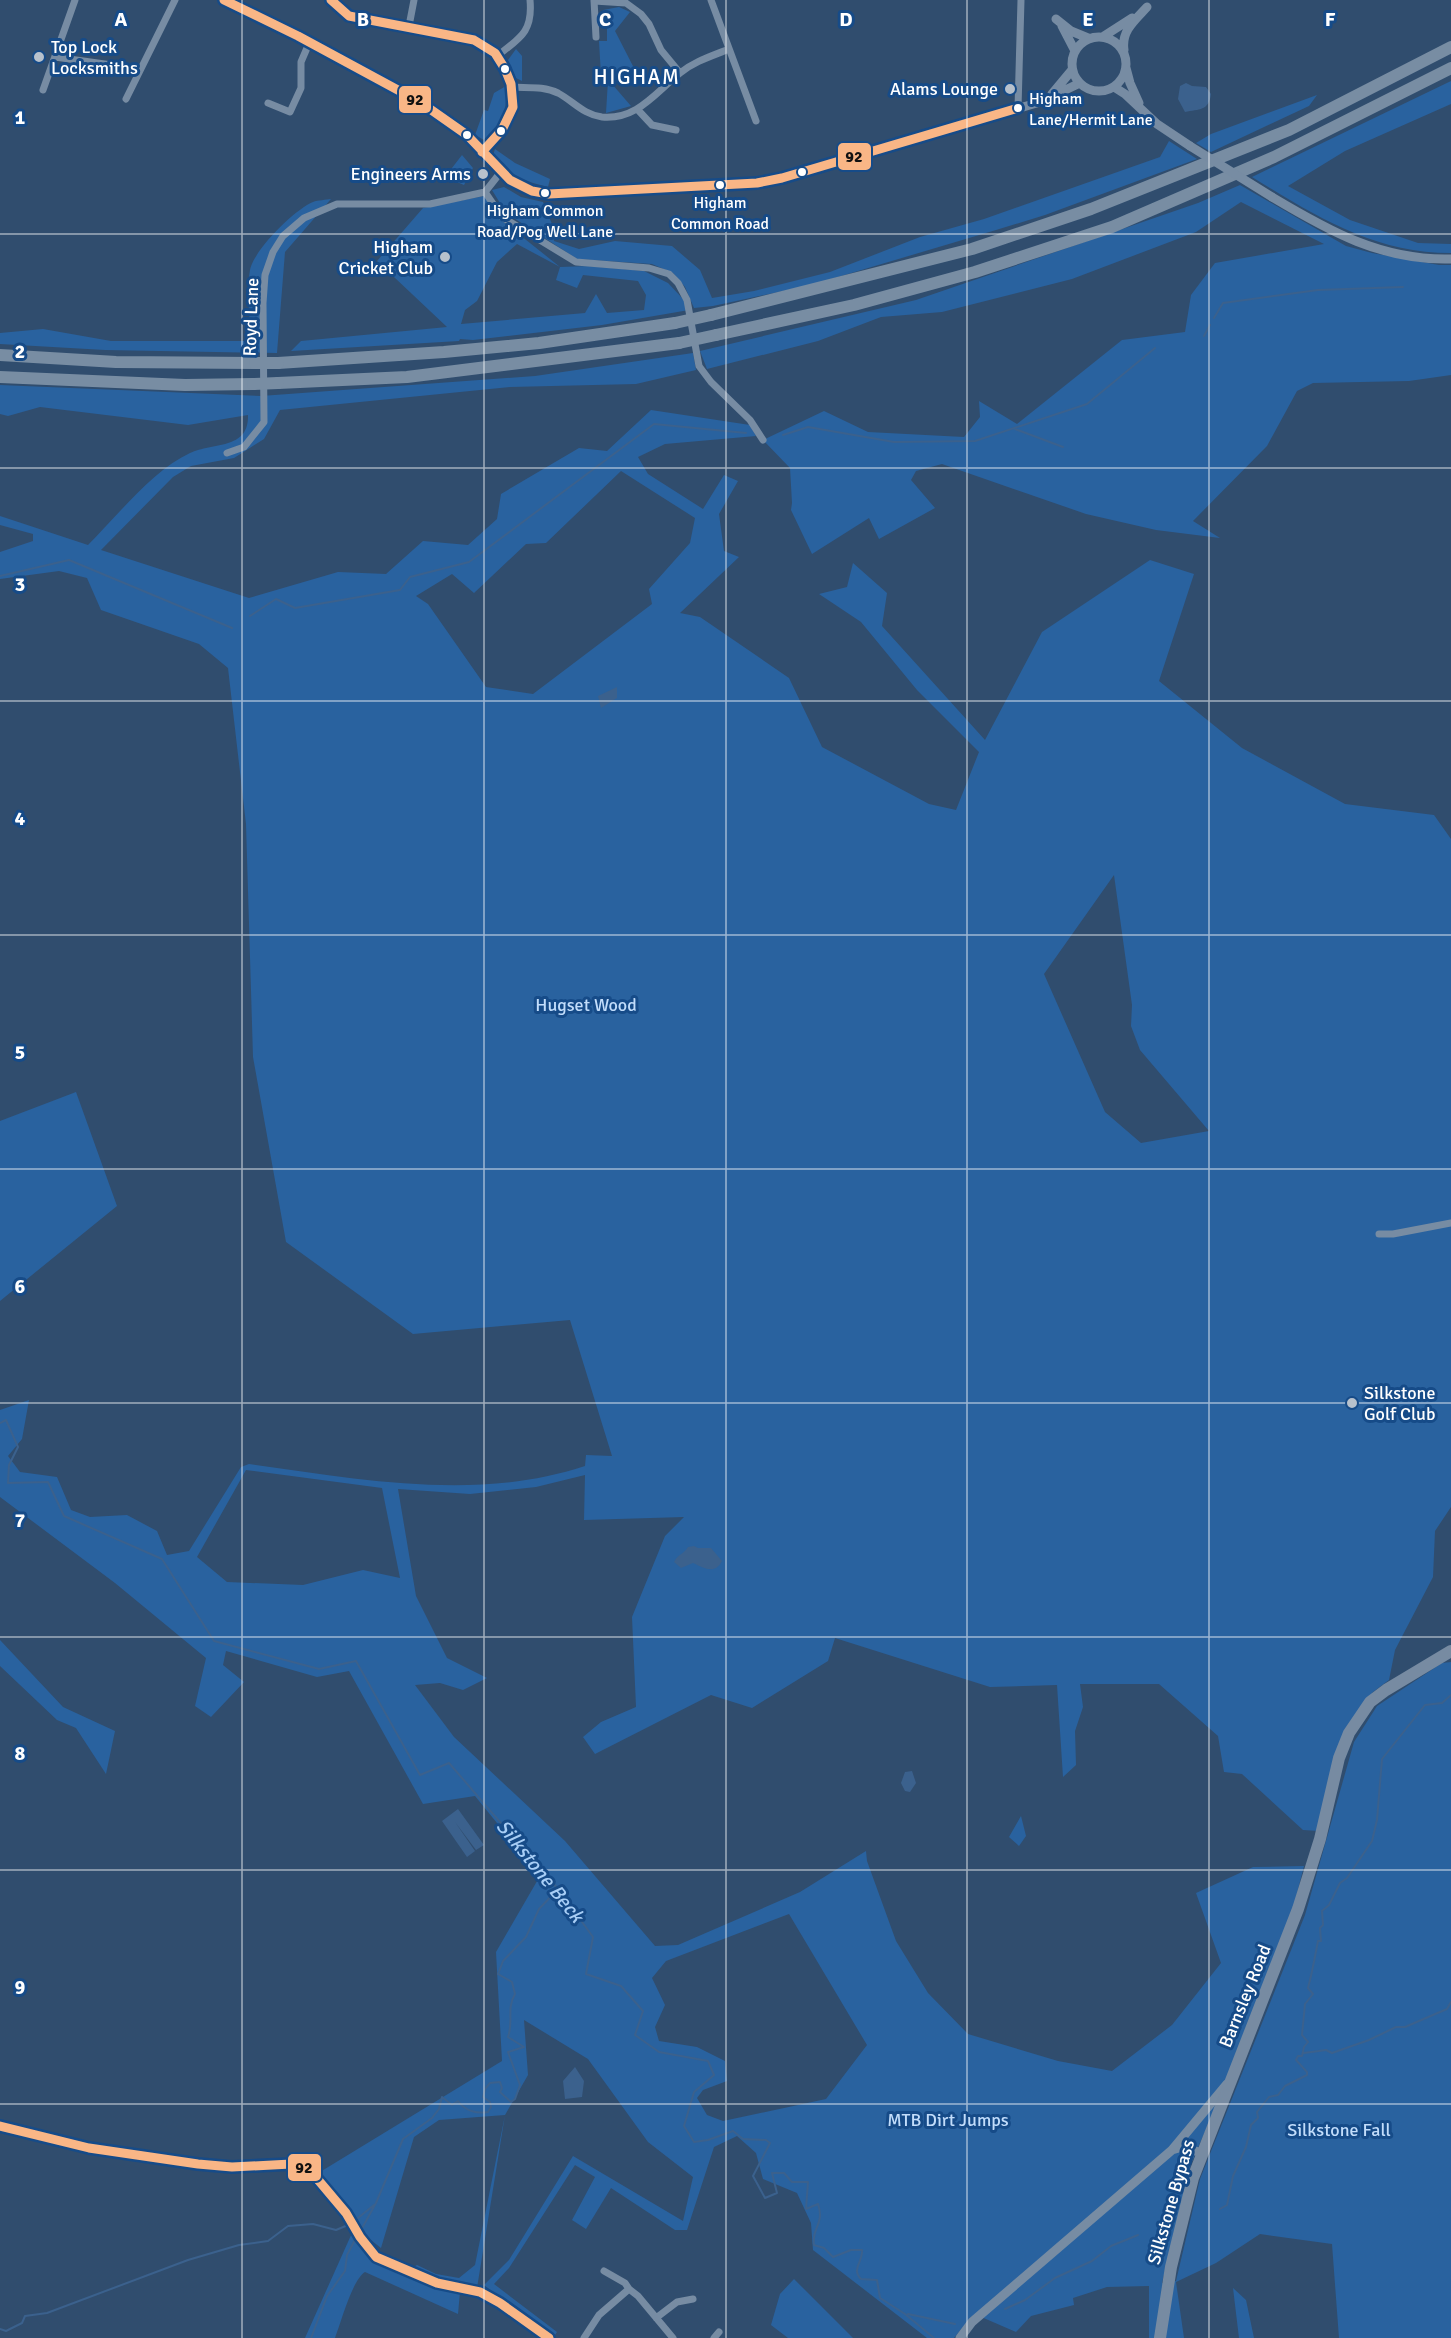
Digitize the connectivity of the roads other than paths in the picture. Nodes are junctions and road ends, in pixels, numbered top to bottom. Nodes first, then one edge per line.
1 (75, 0) edge
2 (175, 0) edge
3 (224, 0) edge
4 (331, 0) edge
5 (414, 0) edge
6 (530, 0) edge
7 (711, 0) edge
8 (1021, 0) edge
9 (594, 1) edge
10 (238, 3) edge
11 (409, 26) junction
12 (1104, 36) junction
13 (596, 37) dead end
14 (1088, 39) junction
15 (310, 41) junction
16 (1451, 47) edge
17 (729, 49) junction
18 (1075, 51) junction
19 (1124, 52) junction
20 (497, 56) junction
21 (55, 57) junction
22 (1126, 68) junction
23 (1451, 68) edge
24 (140, 69) junction
25 (1072, 70) junction
26 (680, 73) junction
27 (1080, 83) junction
28 (512, 87) junction
29 (1114, 87) junction
30 (43, 90) dead end
31 (126, 99) dead end
32 (1046, 100) junction
33 (268, 103) dead end
34 (1018, 108) junction
35 (638, 110) junction
36 (1147, 115) junction
37 (756, 121) dead end
38 (676, 130) dead end
39 (483, 152) junction
40 (500, 172) junction
41 (485, 192) junction
42 (1451, 259) edge
43 (0, 355) edge
44 (0, 377) edge
45 (763, 440) dead end
46 (227, 453) dead end
47 (1451, 1223) edge
48 (1379, 1234) dead end
49 (1451, 1651) edge
50 (1231, 2080) junction
51 (0, 2126) edge
52 (1172, 2150) junction
53 (1202, 2153) junction
54 (606, 2275) dead end
55 (629, 2289) junction
56 (693, 2299) dead end
57 (656, 2318) junction
58 (549, 2338) edge
59 (584, 2338) edge
60 (673, 2338) edge
61 (960, 2338) edge
62 (1160, 2338) edge

1 - 21 street
2 - 24 street
3 - 10 street
4 - 11 street
5 - 11 street
6 - 20 street
7 - 17 street
8 - 34 street
9 - 13 street
9 - 26 street
10 - 15 street
11 - 20 street
12 - 14 street
12 - 19 street
12 - 19 street
14 - 18 street
14 - 18 street
15 - 33 street
15 - 39 street
16 - 43 highway, bridge
17 - 26 street
17 - 37 street
18 - 25 street
19 - 22 street
20 - 28 street
21 - 24 street
21 - 30 street
22 - 29 street
22 - 36 street
23 - 44 highway, bridge
24 - 31 street
25 - 27 street
25 - 32 street
26 - 35 street
27 - 29 street
27 - 32 street
28 - 35 street
28 - 39 street
29 - 36 street
32 - 34 street
34 - 40 street
35 - 38 street
36 - 42 street, bridge
39 - 40 street
40 - 41 street
41 - 45 street
41 - 46 street, Royd Lane
47 - 48 street
49 - 50 highway, Barnsley Road
50 - 52 street, Barnsley Road
50 - 53 highway, Silkstone Bypass
51 - 58 street
52 - 53 street
52 - 61 street, Barnsley Road
53 - 62 highway, Silkstone Bypass
54 - 55 street
55 - 57 street
55 - 59 street
56 - 57 street
57 - 60 street

